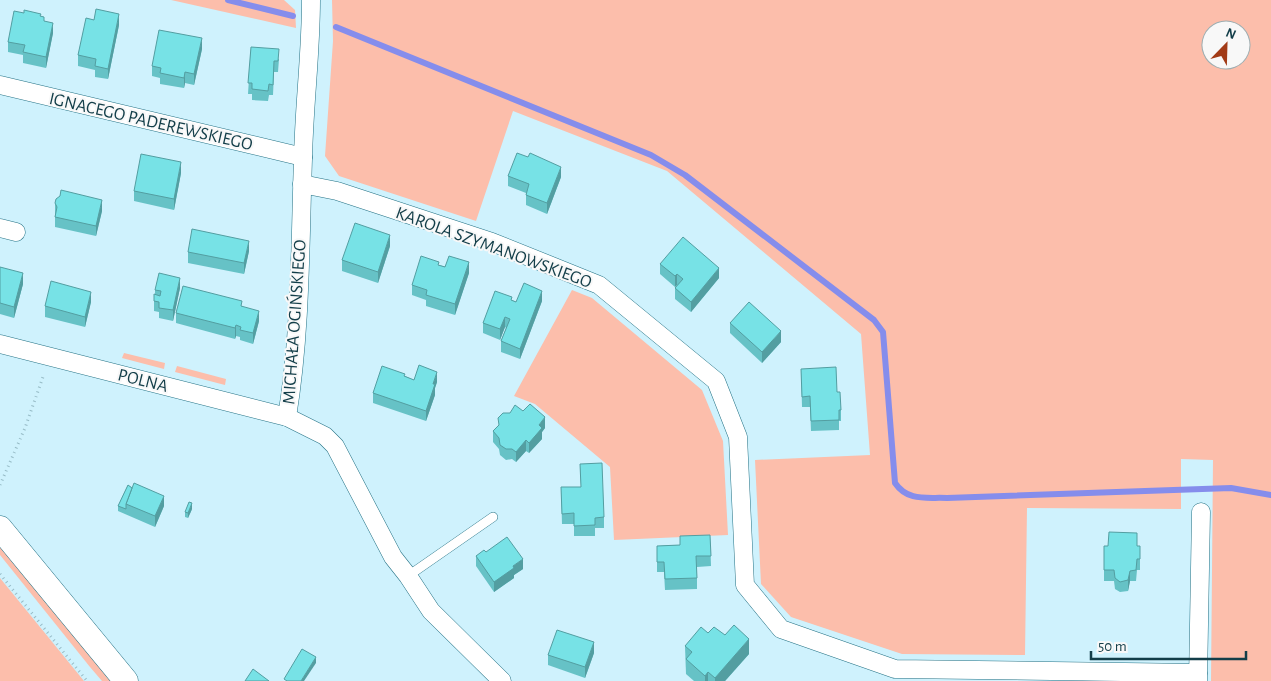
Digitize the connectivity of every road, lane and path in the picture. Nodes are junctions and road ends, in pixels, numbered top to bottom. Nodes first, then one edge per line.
1 (311, 0) edge
2 (0, 85) edge
3 (303, 157) junction
4 (302, 184) junction
5 (0, 344) edge
6 (50, 356) junction
7 (287, 417) junction
8 (0, 485) edge
9 (1200, 512) dead end
10 (493, 517) dead end
11 (0, 528) edge
12 (0, 574) edge
13 (408, 576) junction
14 (1198, 677) edge
15 (87, 681) edge
16 (126, 681) edge
17 (502, 681) edge

1 - 3 street, MICHAŁA OGIŃSKIEGO
2 - 3 street, IGNACEGO PADEREWSKIEGO
3 - 4 street, MICHAŁA OGIŃSKIEGO
4 - 7 street, MICHAŁA OGIŃSKIEGO
4 - 14 street, KAROLA SZYMANOWSKIEGO
5 - 6 street, POLNA
6 - 7 street, POLNA
6 - 8 path
7 - 13 street, MICHAŁA OGIŃSKIEGO
9 - 14 street, KAROLA SZYMANOWSKIEGO
10 - 13 lane
11 - 16 street
12 - 15 path
13 - 17 street, MICHAŁA OGIŃSKIEGO

